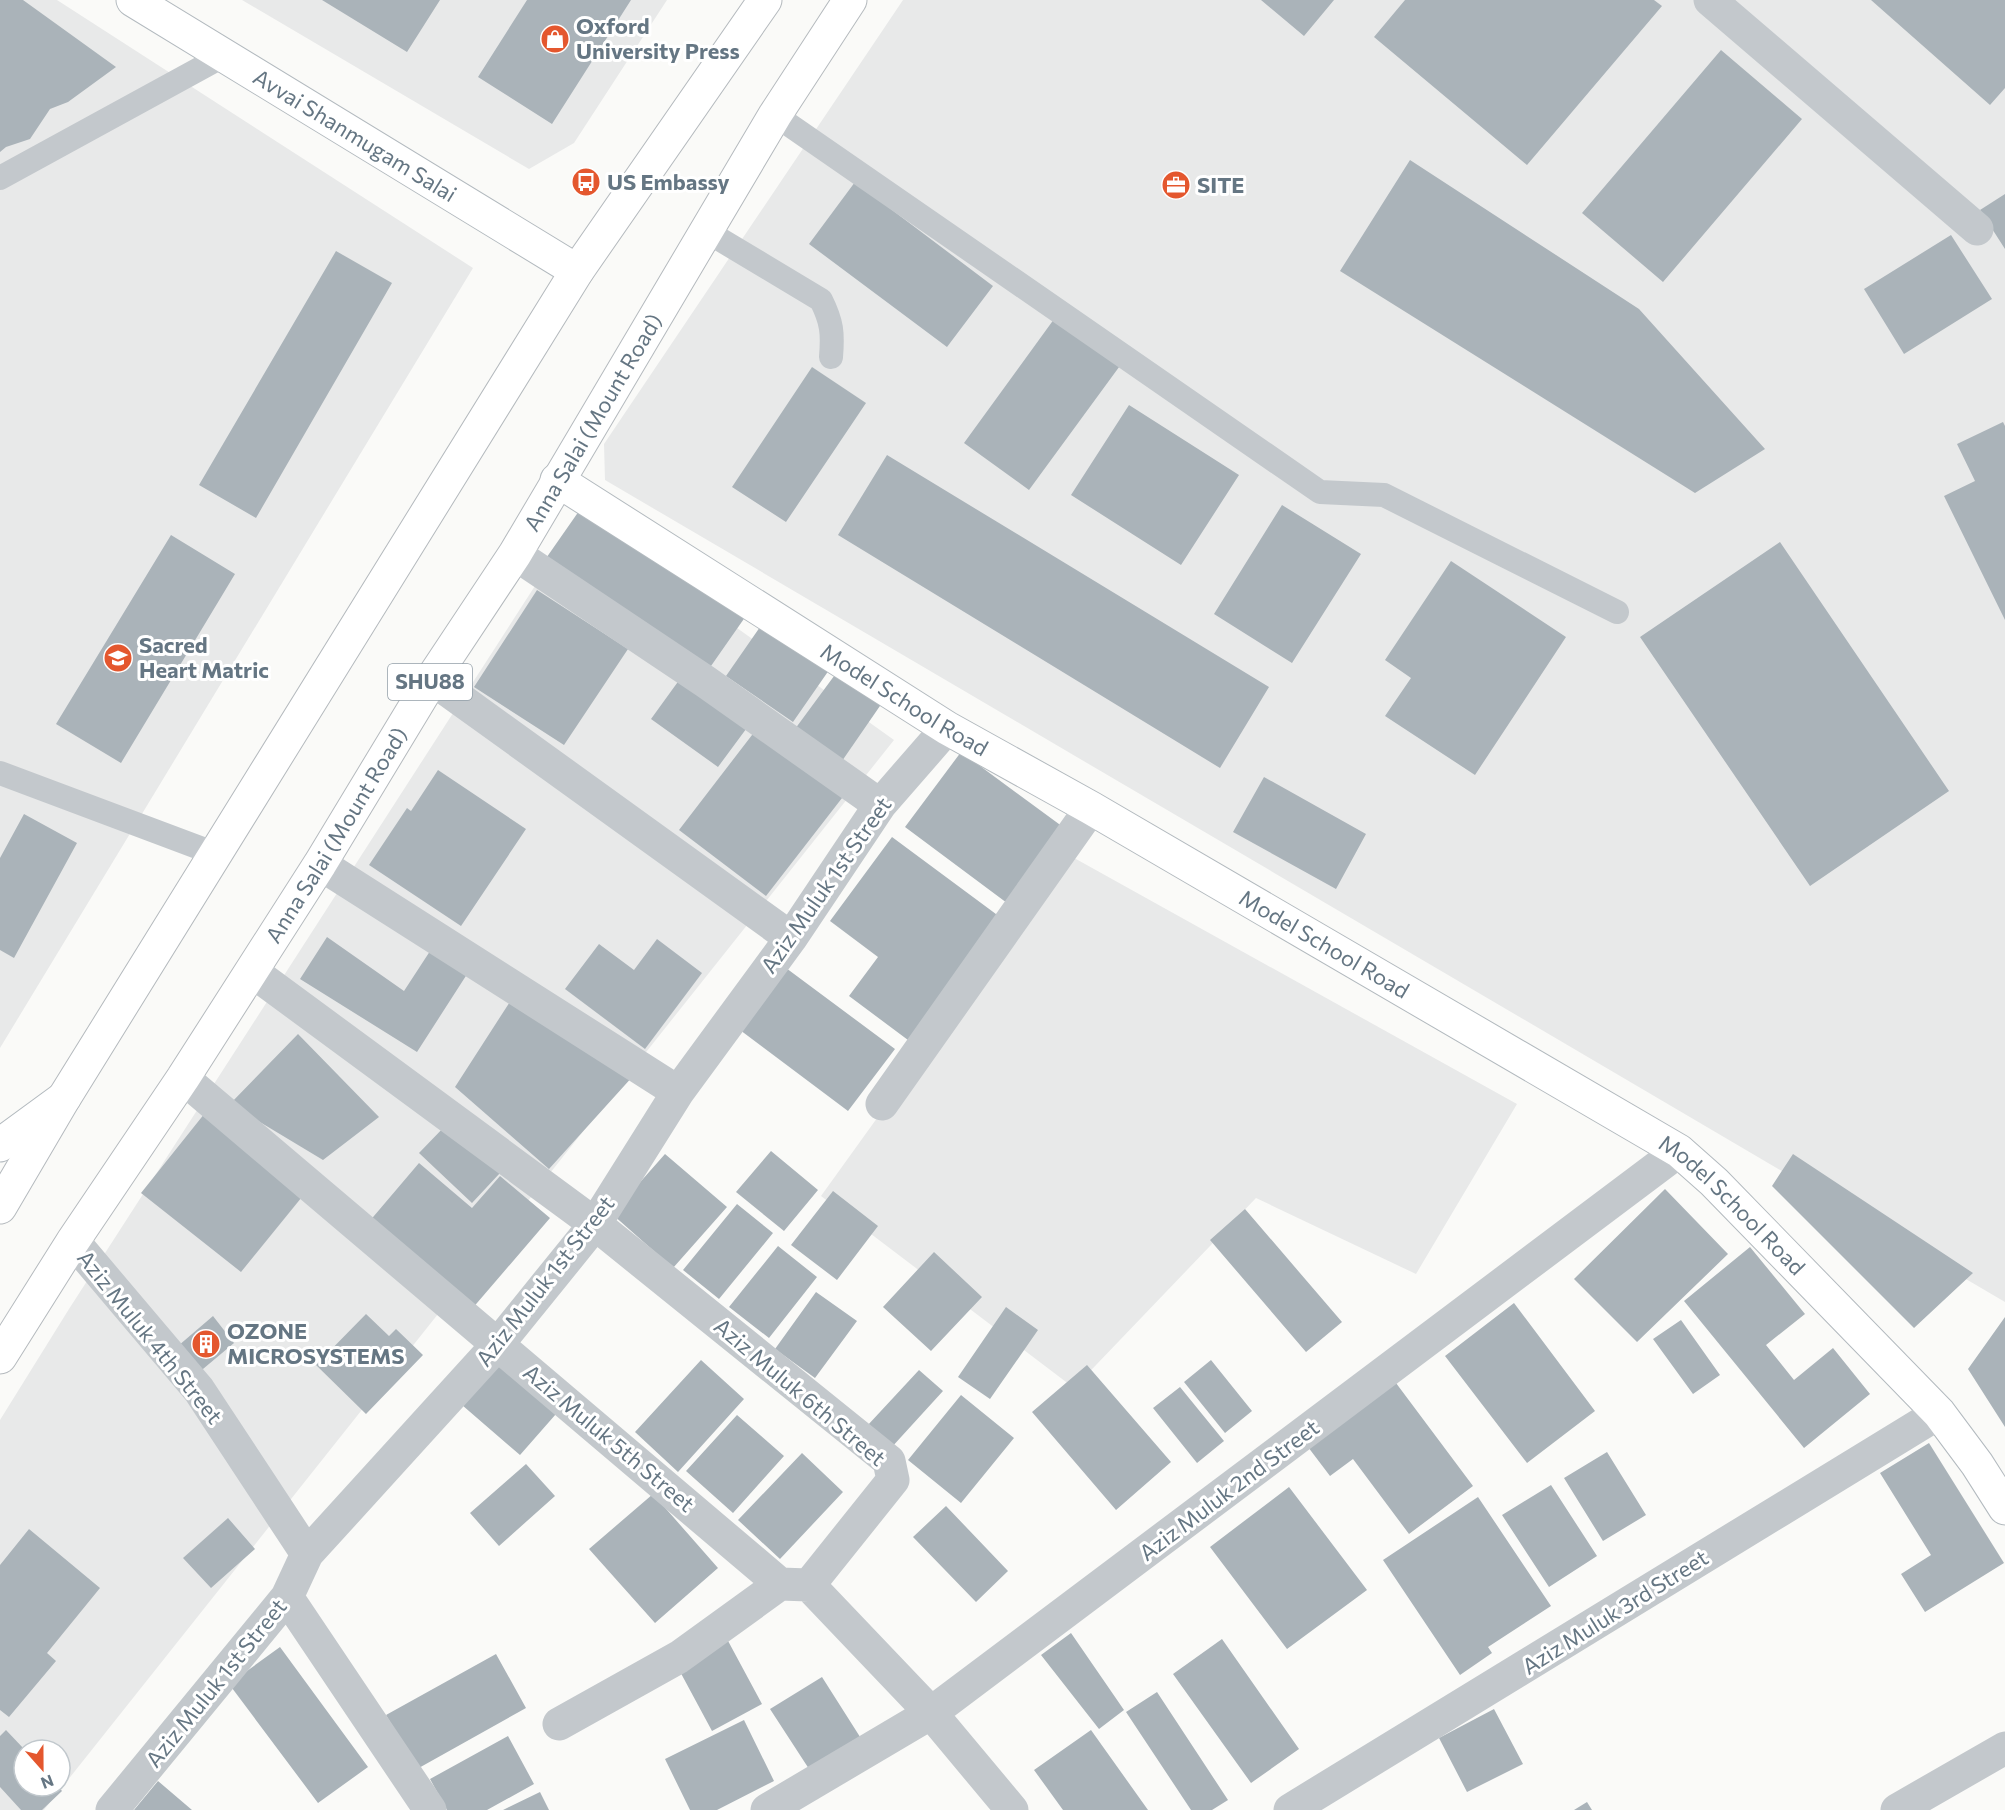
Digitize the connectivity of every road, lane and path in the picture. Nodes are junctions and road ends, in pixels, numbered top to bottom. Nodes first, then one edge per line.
1 (133, 0) edge
2 (765, 0) edge
3 (850, 0) edge
4 (1710, 0) edge
5 (223, 56) junction
6 (775, 115) junction
7 (0, 178) edge
8 (1977, 229) dead end
9 (706, 231) junction
10 (577, 271) junction
11 (831, 357) dead end
12 (557, 480) junction
13 (514, 554) junction
14 (1617, 612) dead end
15 (432, 679) junction
16 (948, 728) junction
17 (0, 773) edge
18 (880, 805) junction
19 (1091, 808) junction
20 (216, 854) junction
21 (320, 864) junction
22 (790, 938) junction
23 (253, 972) junction
24 (183, 1078) junction
25 (678, 1092) junction
26 (64, 1098) junction
27 (882, 1104) dead end
28 (0, 1145) edge
29 (1679, 1151) junction
30 (0, 1207) edge
31 (594, 1224) junction
32 (73, 1241) junction
33 (498, 1344) junction
34 (0, 1357) edge
35 (1939, 1413) junction
36 (2005, 1508) edge
37 (307, 1554) junction
38 (795, 1584) junction
39 (287, 1597) junction
40 (932, 1713) junction
41 (559, 1724) dead end
42 (2005, 1748) edge
43 (1303, 1807) edge
44 (428, 1809) edge
45 (112, 1810) edge
46 (767, 1810) edge
47 (1012, 1810) edge
48 (1897, 1810) edge

1 - 5 main road, Avvai Shanmugam Salai
2 - 10 main road
3 - 6 main road, Anna Salai (Mount Road) / SHU88
4 - 8 street
5 - 7 lane
5 - 10 main road, Avvai Shanmugam Salai
6 - 9 main road, Anna Salai (Mount Road) / SHU88
6 - 14 lane
9 - 11 lane
9 - 12 main road, Anna Salai (Mount Road) / SHU88
10 - 20 main road
12 - 13 main road, Anna Salai (Mount Road) / SHU88
12 - 16 main road, Model School Road
13 - 15 main road, Anna Salai (Mount Road) / SHU88
13 - 18 street
15 - 21 main road, Anna Salai (Mount Road) / SHU88
15 - 22 street
16 - 18 street, Aziz Muluk 1st Street
16 - 19 main road, Model School Road
17 - 20 lane
18 - 22 street, Aziz Muluk 1st Street
19 - 27 street
19 - 29 main road, Model School Road
20 - 26 main road
21 - 23 main road, Anna Salai (Mount Road) / SHU88
21 - 25 street
22 - 25 street, Aziz Muluk 1st Street
23 - 24 main road, Anna Salai (Mount Road) / SHU88
23 - 31 street
24 - 32 main road, Anna Salai (Mount Road) / SHU88
24 - 33 street, Aziz Muluk 5th Street
25 - 31 street, Aziz Muluk 1st Street
26 - 28 main road
26 - 30 main road
29 - 35 main road, Model School Road
29 - 40 street, Aziz Muluk 2nd Street
31 - 33 street, Aziz Muluk 1st Street
31 - 38 street, Aziz Muluk 6th Street
32 - 34 main road, Anna Salai (Mount Road) / SHU88
32 - 37 street, Aziz Muluk 4th Street
33 - 37 street, Aziz Muluk 1st Street
33 - 38 street, Aziz Muluk 5th Street
35 - 36 main road, Model School Road
35 - 43 street, Aziz Muluk 3rd Street
37 - 39 street, Aziz Muluk 1st Street
38 - 40 street, Aziz Muluk 5th Street
38 - 41 street
39 - 44 street
39 - 45 street, Aziz Muluk 1st Street
40 - 46 street, Aziz Muluk 2nd Street
40 - 47 street, Aziz Muluk 5th Street
42 - 48 street

